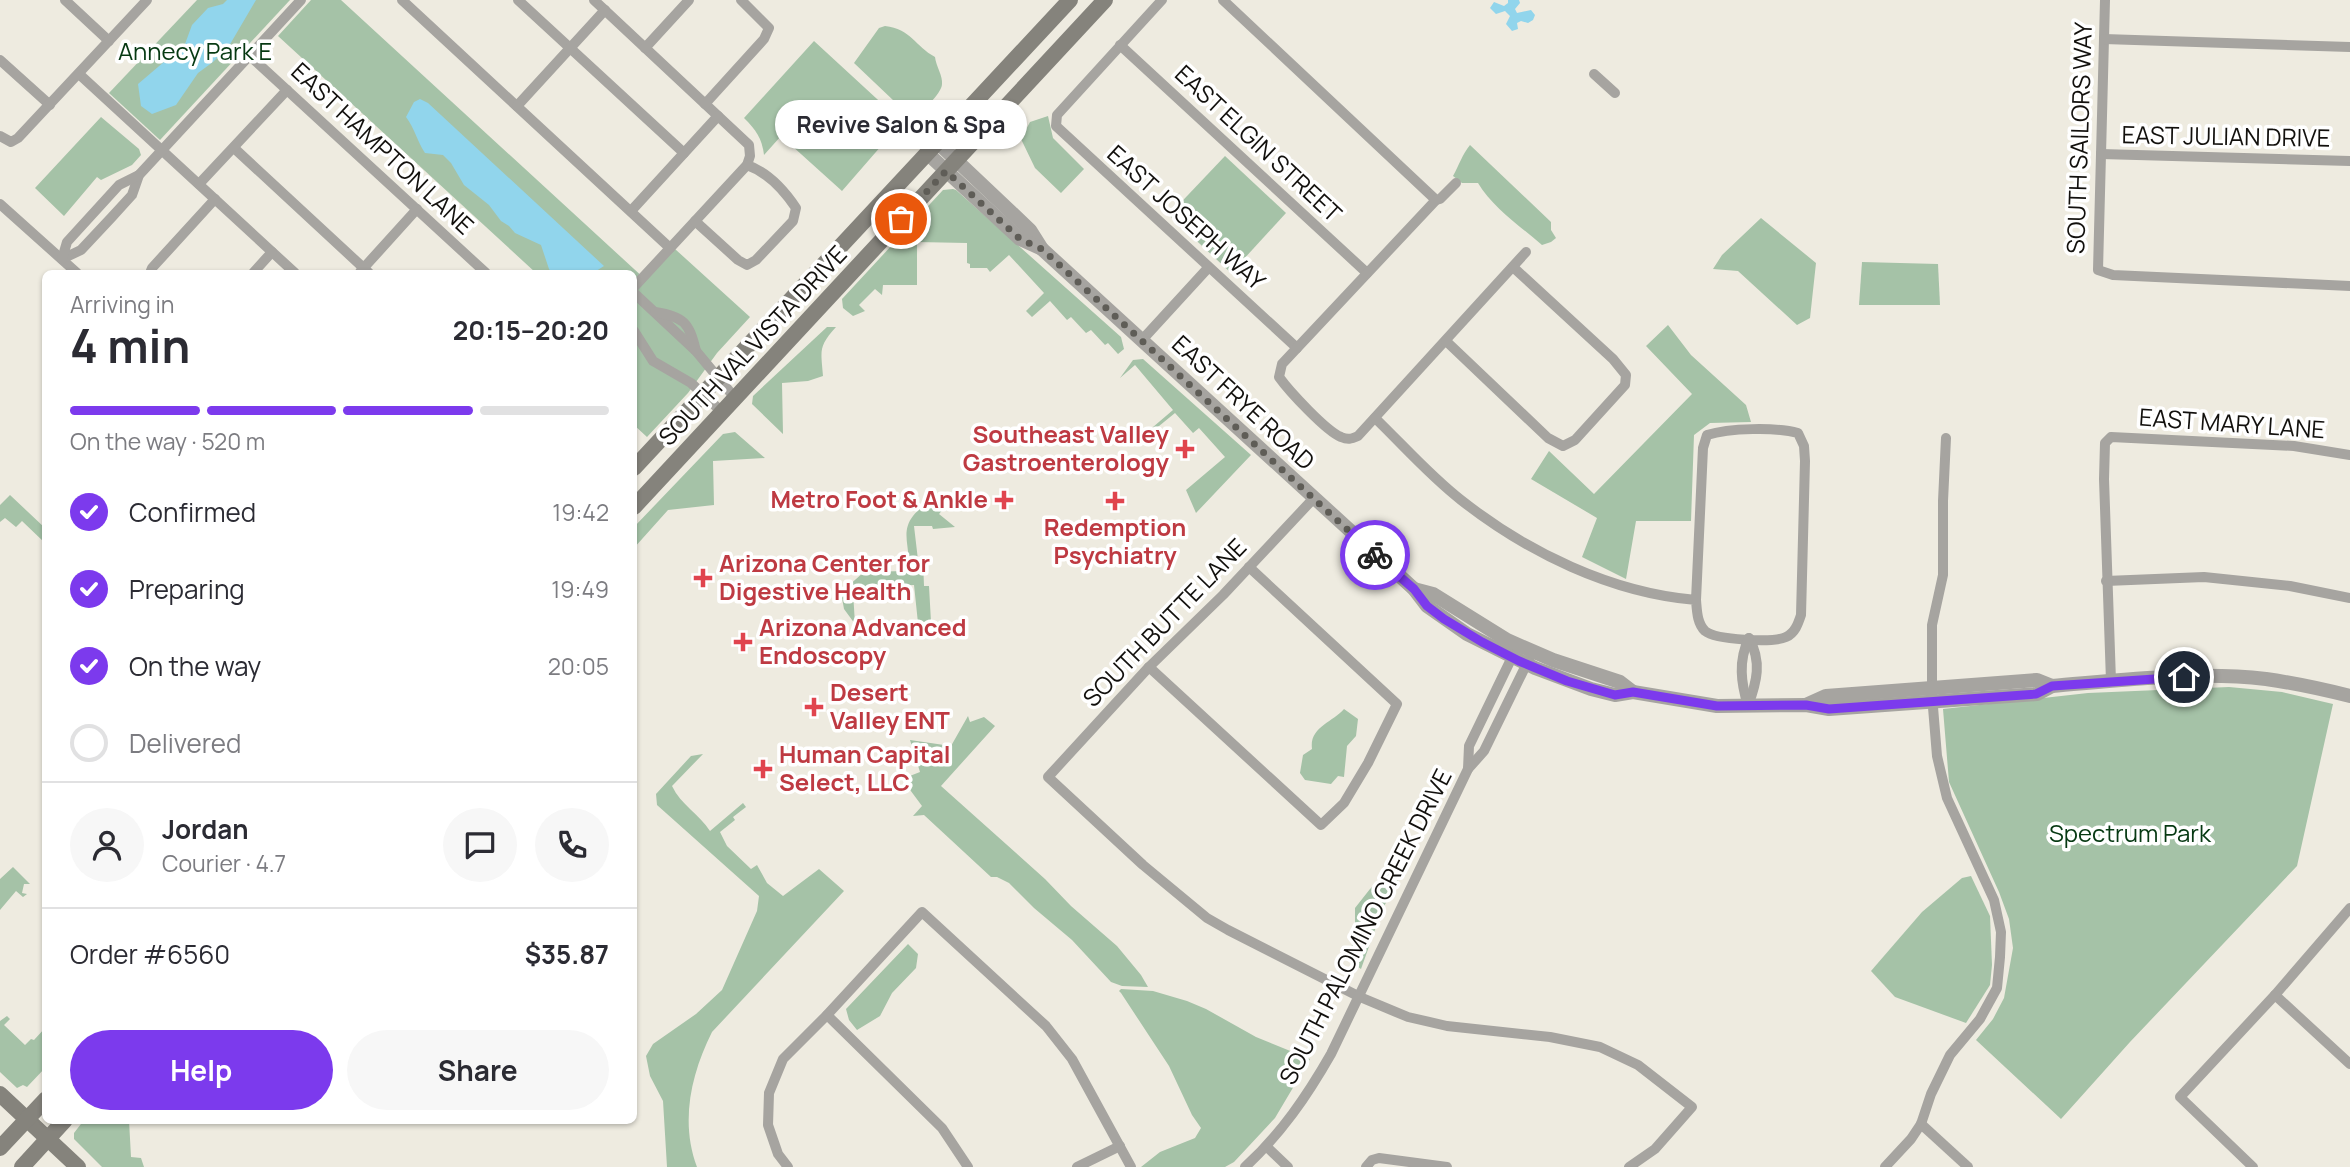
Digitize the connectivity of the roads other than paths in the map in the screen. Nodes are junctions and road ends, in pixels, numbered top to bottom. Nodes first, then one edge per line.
1 (65, 0) edge
2 (147, 0) edge
3 (402, 0) edge
4 (518, 0) edge
5 (594, 0) edge
6 (689, 0) edge
7 (741, 0) edge
8 (1070, 0) edge
9 (1090, 0) edge
10 (1105, 0) edge
11 (1162, 0) edge
12 (1223, 0) edge
13 (2105, 0) edge
14 (295, 2) edge
15 (605, 10) junction
16 (1082, 26) junction
17 (2104, 39) junction
18 (109, 41) junction
19 (1120, 45) junction
20 (2350, 47) edge
21 (570, 48) junction
22 (645, 48) junction
23 (250, 55) junction
24 (0, 60) edge
25 (79, 74) junction
26 (1594, 74) dead end
27 (287, 90) junction
28 (1615, 93) dead end
29 (705, 104) junction
30 (50, 105) junction
31 (517, 106) junction
32 (718, 116) junction
33 (0, 136) edge
34 (932, 147) junction
35 (234, 148) junction
36 (162, 150) junction
37 (684, 153) junction
38 (2101, 155) junction
39 (2350, 161) edge
40 (747, 165) junction
41 (951, 165) junction
42 (139, 175) junction
43 (1456, 183) dead end
44 (199, 184) junction
45 (215, 199) junction
46 (1436, 200) junction
47 (0, 204) edge
48 (417, 209) junction
49 (631, 211) junction
50 (695, 221) junction
51 (670, 248) junction
52 (272, 252) junction
53 (1526, 252) dead end
54 (62, 259) junction
55 (1513, 267) junction
56 (1208, 268) junction
57 (73, 270) edge
58 (151, 270) edge
59 (256, 270) edge
60 (292, 270) edge
61 (363, 270) edge
62 (365, 270) edge
63 (483, 270) edge
64 (1367, 273) junction
65 (637, 284) edge
66 (2350, 286) edge
67 (637, 296) edge
68 (637, 336) edge
69 (1142, 340) junction
70 (1446, 341) junction
71 (1297, 348) junction
72 (718, 377) junction
73 (702, 394) junction
74 (735, 398) junction
75 (722, 412) junction
76 (1375, 418) junction
77 (1946, 438) dead end
78 (2350, 455) edge
79 (637, 465) edge
80 (1313, 499) junction
81 (637, 504) edge
82 (1249, 567) junction
83 (2106, 581) junction
84 (2350, 598) edge
85 (1696, 600) junction
86 (1749, 638) junction
87 (1522, 655) junction
88 (1149, 667) junction
89 (2111, 681) junction
90 (1932, 694) junction
91 (2350, 696) edge
92 (1748, 706) junction
93 (1468, 769) junction
94 (2350, 908) edge
95 (2346, 924) edge
96 (2275, 995) junction
97 (1360, 996) junction
98 (827, 1015) junction
99 (2350, 1064) edge
100 (0, 1094) edge
101 (42, 1103) edge
102 (26, 1119) junction
103 (61, 1124) edge
104 (1921, 1124) junction
105 (48, 1139) junction
106 (2, 1141) edge
107 (1120, 1146) junction
108 (1267, 1147) junction
109 (1369, 1163) edge
110 (29, 1165) edge
111 (78, 1167) edge
112 (788, 1167) edge
113 (968, 1167) edge
114 (1077, 1167) edge
115 (1130, 1167) edge
116 (1245, 1167) edge
117 (1288, 1167) edge
118 (1447, 1167) edge
119 (1629, 1167) edge
120 (1885, 1167) edge
121 (1968, 1167) edge
122 (2253, 1167) edge

1 - 18 street
2 - 18 street
3 - 31 street
4 - 21 street
5 - 15 street
6 - 22 street
7 - 29 street
8 - 34 main road, SOUTH VAL VISTA DRIVE
9 - 16 main road
10 - 16 main road, SOUTH VAL VISTA DRIVE
11 - 19 street
12 - 46 street
13 - 17 street, SOUTH SAILORS WAY
14 - 23 street
15 - 21 street
15 - 22 street
16 - 41 main road, SOUTH VAL VISTA DRIVE
17 - 20 street
17 - 38 street, SOUTH SAILORS WAY
18 - 25 street
19 - 56 street, EAST JOSEPH WAY
19 - 64 street, EAST ELGIN STREET
21 - 31 street
21 - 37 street
22 - 29 street
23 - 27 street, EAST HAMPTON LANE
23 - 36 street
24 - 30 street
25 - 30 street
25 - 36 street
26 - 28 street
27 - 35 street
27 - 48 street, EAST HAMPTON LANE
29 - 32 street
30 - 33 street
31 - 49 street
32 - 37 street
32 - 40 street
34 - 41 street, EAST FRYE ROAD
34 - 72 main road, SOUTH VAL VISTA DRIVE
35 - 44 street
35 - 61 street
36 - 42 street
36 - 44 street
37 - 49 street
38 - 39 street, EAST JULIAN DRIVE
38 - 66 street, SOUTH SAILORS WAY
40 - 50 street
40 - 50 street
41 - 69 street, EAST FRYE ROAD
41 - 74 main road, SOUTH VAL VISTA DRIVE
42 - 54 street
42 - 54 street
43 - 46 street
44 - 45 street
45 - 52 street
45 - 58 street
46 - 64 street
47 - 54 street
48 - 62 street
48 - 63 street, EAST HAMPTON LANE
49 - 51 street
50 - 51 street
51 - 65 street
52 - 59 street
52 - 60 street
53 - 55 street
54 - 57 street
55 - 70 street
55 - 70 street
56 - 69 street
56 - 71 street, EAST JOSEPH WAY
64 - 71 street
67 - 72 street
68 - 73 street
69 - 80 street, EAST FRYE ROAD
70 - 76 street
71 - 76 street
72 - 73 main road, SOUTH VAL VISTA DRIVE
72 - 74 street
73 - 75 street
73 - 79 main road, SOUTH VAL VISTA DRIVE
74 - 75 main road, SOUTH VAL VISTA DRIVE
75 - 81 main road, SOUTH VAL VISTA DRIVE
76 - 85 street
77 - 90 street
78 - 83 street, EAST MARY LANE
80 - 82 street, SOUTH BUTTE LANE
80 - 87 street, EAST FRYE ROAD
82 - 88 street, SOUTH BUTTE LANE
82 - 88 street
83 - 84 street
83 - 89 street
85 - 86 street
85 - 86 street
86 - 92 street
87 - 92 street, EAST FRYE ROAD
87 - 93 street, SOUTH PALOMINO CREEK DRIVE
87 - 93 street, SOUTH PALOMINO CREEK DRIVE
88 - 97 street, SOUTH BUTTE LANE
89 - 90 street, EAST FRYE ROAD
89 - 91 street, EAST FRYE ROAD
90 - 92 street, EAST FRYE ROAD
90 - 104 street
93 - 97 street, SOUTH PALOMINO CREEK DRIVE
94 - 95 street
95 - 96 street
96 - 99 street
96 - 122 street
97 - 108 street, SOUTH PALOMINO CREEK DRIVE
97 - 119 street
98 - 107 street
98 - 112 street
98 - 113 street
100 - 102 main road
101 - 102 main road
102 - 105 main road
102 - 106 main road
103 - 105 main road
104 - 120 street
104 - 121 street
105 - 110 main road
105 - 111 main road
106 - 110 main road
107 - 114 street
107 - 115 street
108 - 116 street, SOUTH PALOMINO CREEK DRIVE
108 - 117 street
109 - 118 street

